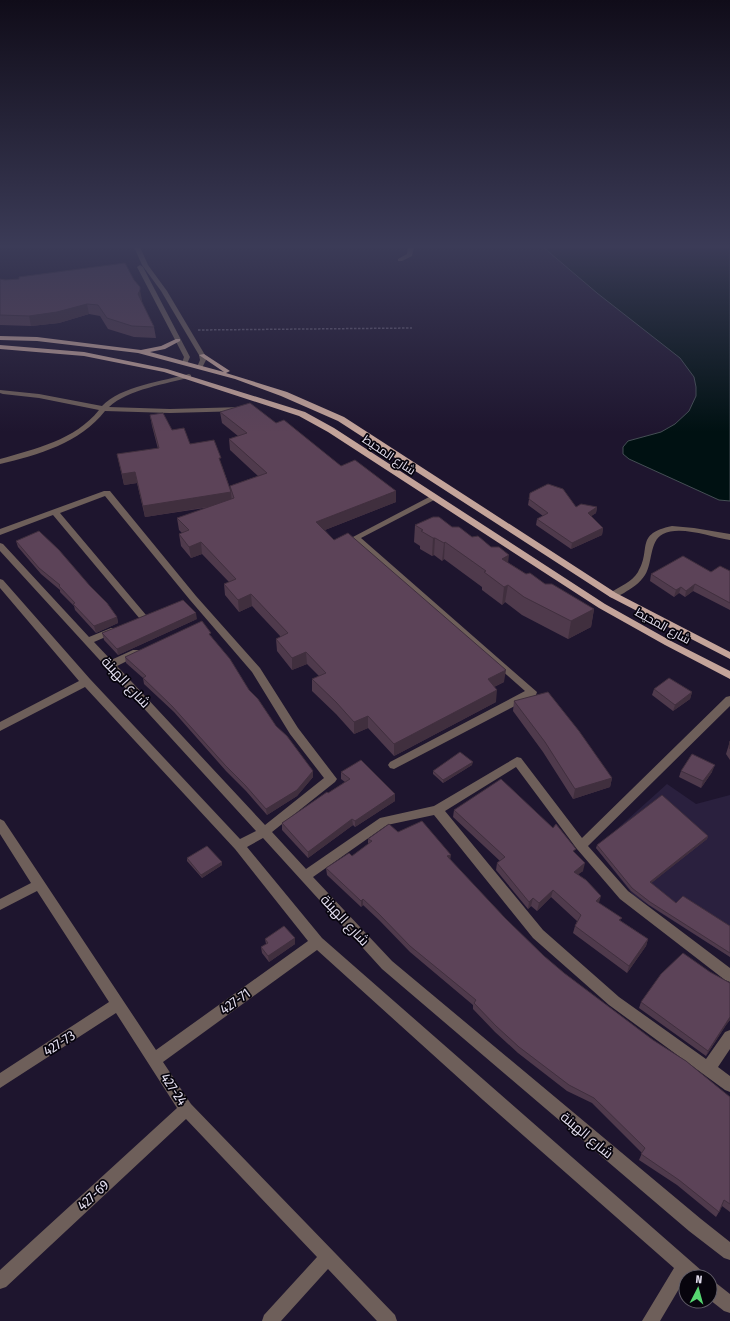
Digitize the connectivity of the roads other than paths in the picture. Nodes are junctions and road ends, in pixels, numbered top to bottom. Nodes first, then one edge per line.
1 (161, 309) edge
2 (175, 309) edge
3 (0, 338) edge
4 (178, 340) junction
5 (0, 347) edge
6 (138, 351) junction
7 (202, 355) junction
8 (173, 360) junction
9 (200, 367) junction
10 (162, 369) junction
11 (212, 371) junction
12 (188, 372) junction
13 (237, 378) junction
14 (3, 392) dead end
15 (243, 408) edge
16 (104, 409) junction
17 (0, 462) edge
18 (434, 498) junction
19 (55, 512) junction
20 (0, 532) edge
21 (730, 537) edge
22 (0, 546) edge
23 (0, 582) edge
24 (613, 595) junction
25 (193, 598) junction
26 (180, 603) edge
27 (211, 618) junction
28 (133, 622) edge
29 (200, 623) edge
30 (120, 627) edge
31 (88, 641) junction
32 (144, 649) edge
33 (730, 656) edge
34 (110, 664) junction
35 (730, 675) edge
36 (86, 682) junction
37 (730, 700) edge
38 (0, 727) edge
39 (394, 765) dead end
40 (437, 810) junction
41 (0, 824) edge
42 (264, 832) junction
43 (239, 846) junction
44 (580, 846) junction
45 (305, 876) junction
46 (40, 884) junction
47 (0, 905) edge
48 (317, 942) junction
49 (730, 976) edge
50 (118, 1004) junction
51 (730, 1037) edge
52 (154, 1060) junction
53 (708, 1069) junction
54 (0, 1081) edge
55 (730, 1085) edge
56 (186, 1109) junction
57 (730, 1252) edge
58 (328, 1257) junction
59 (687, 1269) edge
60 (0, 1281) edge
61 (678, 1287) edge
62 (718, 1295) edge
63 (730, 1305) edge
64 (270, 1321) edge
65 (389, 1321) edge
66 (650, 1321) edge

1 - 4 street
2 - 7 street
3 - 6 main road, شارع المحيط
4 - 6 main road
4 - 12 street
5 - 10 main road, شارع المحيط
6 - 8 main road, شارع المحيط
7 - 9 street
7 - 13 main road
8 - 10 main road
8 - 12 main road, شارع المحيط
9 - 11 main road, شارع المحيط
9 - 12 main road, شارع المحيط
10 - 12 main road, شارع المحيط
11 - 12 main road
11 - 13 main road, شارع المحيط
12 - 16 street
12 - 18 main road, شارع المحيط
13 - 24 main road, شارع المحيط
14 - 16 street
15 - 16 street
16 - 17 street
18 - 35 main road, شارع المحيط
18 - 39 street
19 - 20 street
19 - 25 street
19 - 28 street
21 - 24 street
22 - 31 street, شارع الهبنة
23 - 36 street
24 - 33 main road, شارع المحيط
25 - 26 street
25 - 27 street
27 - 29 street
27 - 42 street
30 - 31 street
31 - 34 street, شارع الهبنة
32 - 34 street
34 - 42 street, شارع الهبنة
36 - 38 street
36 - 43 street
37 - 44 street
40 - 44 street
40 - 45 street
40 - 53 street
41 - 46 street, 427-24
42 - 43 street
42 - 45 street, شارع الهبنة
43 - 48 street
44 - 49 street
45 - 57 street, شارع الهبنة
46 - 47 street
46 - 50 street, 427-24
48 - 52 street, 427-71
48 - 59 street
50 - 52 street, 427-24
50 - 54 street, 427-73
51 - 53 street
52 - 56 street, 427-24
53 - 55 street
56 - 58 street, 427-24
56 - 60 street, 427-69
58 - 64 street
58 - 65 street, 427-24
61 - 66 street
62 - 63 street

